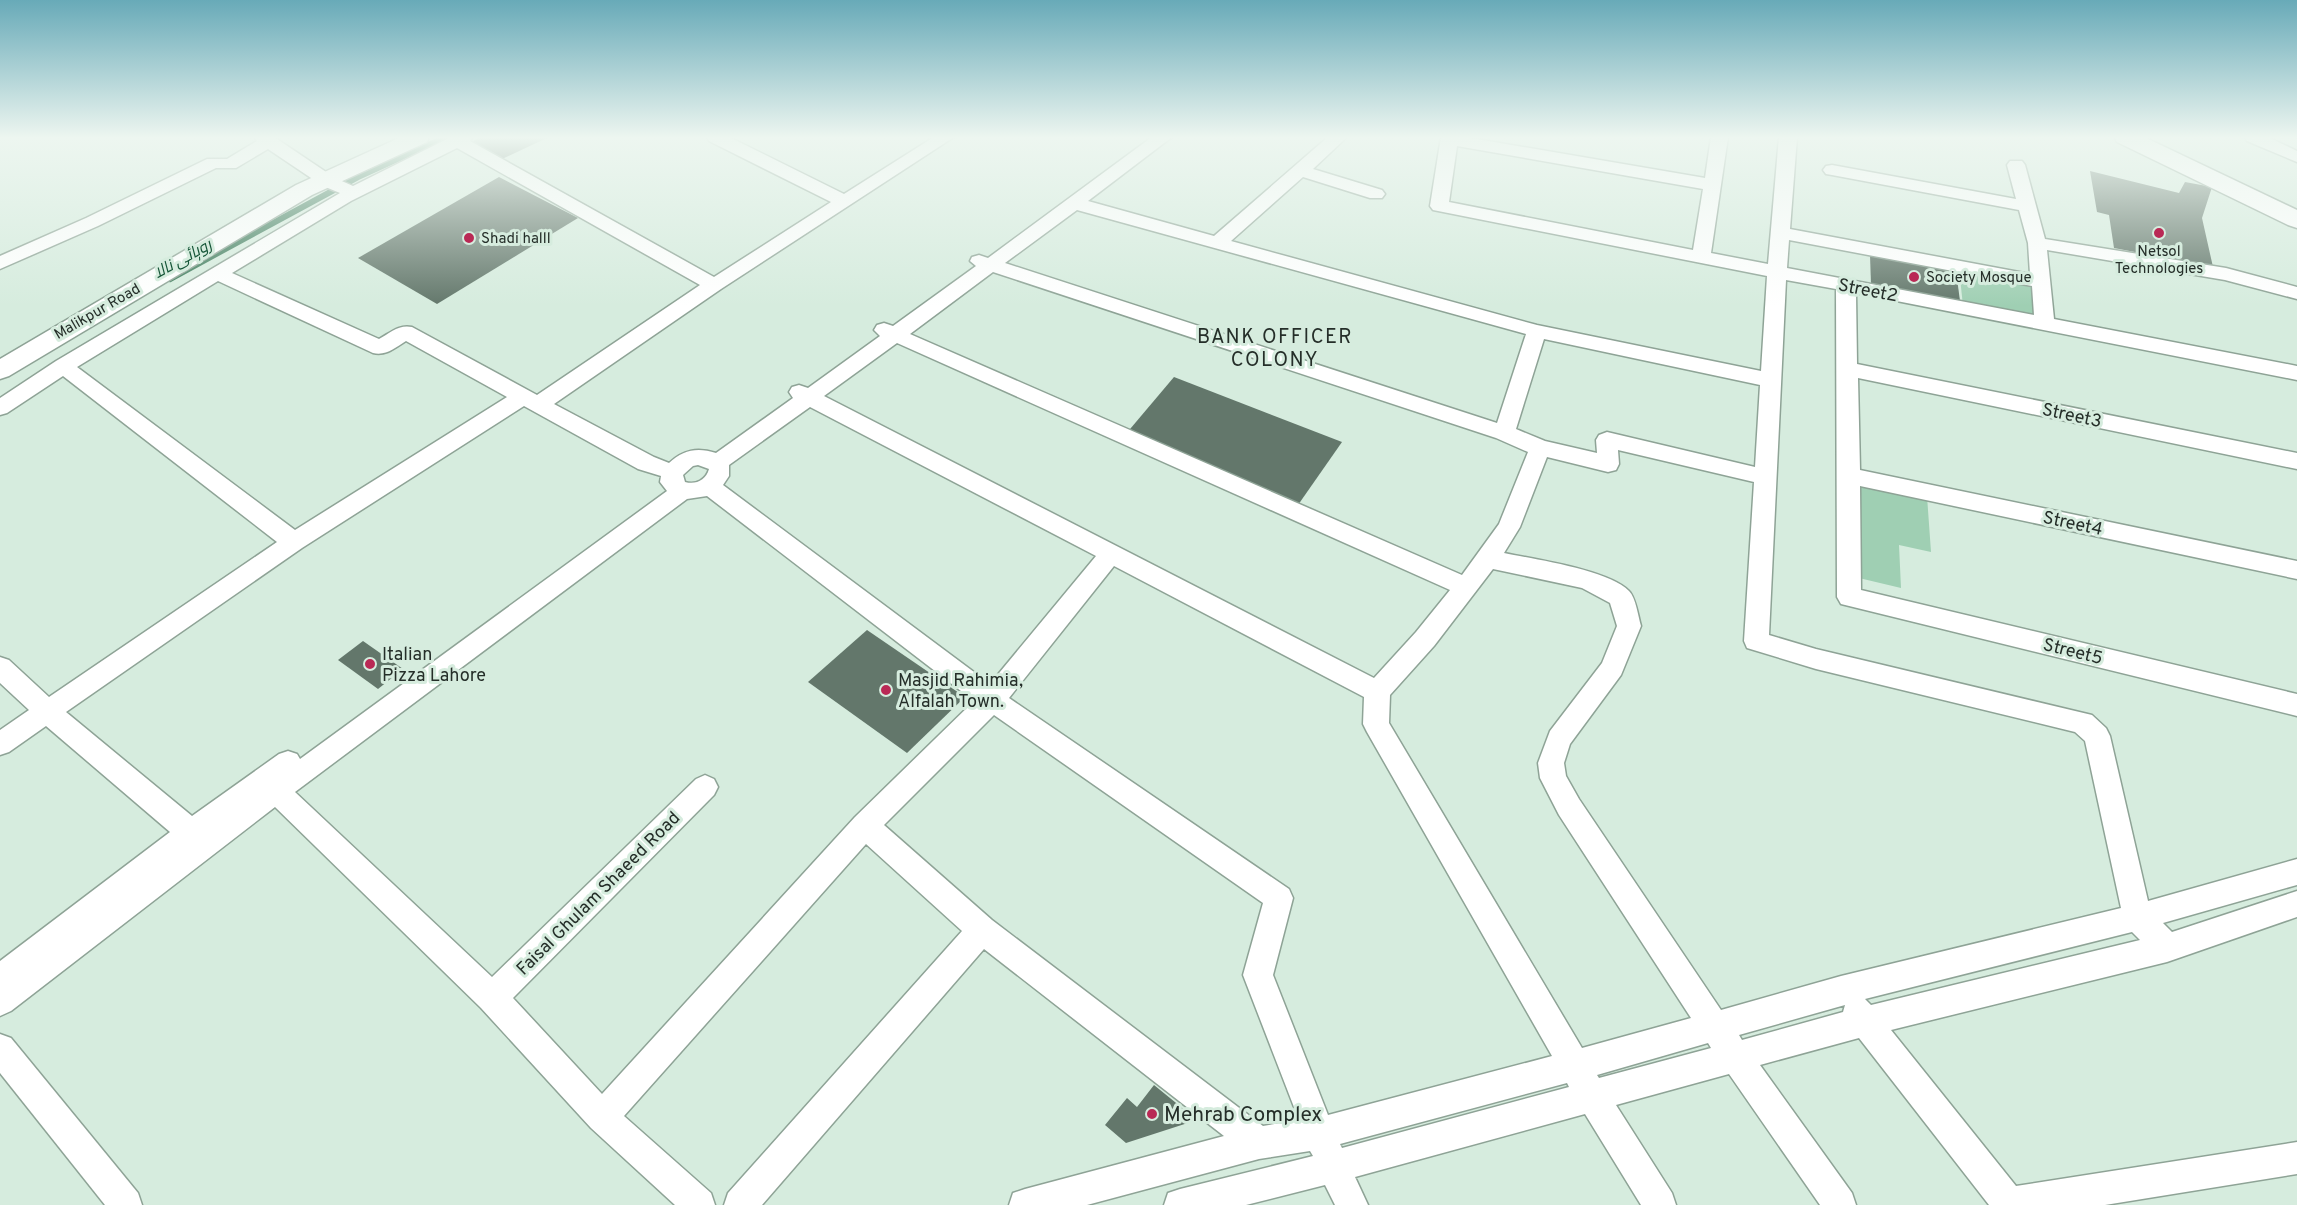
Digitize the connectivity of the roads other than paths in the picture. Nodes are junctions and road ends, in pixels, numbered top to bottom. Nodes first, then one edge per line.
1 (153, 193) edge
2 (304, 193) edge
3 (348, 193) edge
4 (555, 193) edge
5 (827, 193) edge
6 (859, 193) edge
7 (1076, 193) edge
8 (1086, 193) edge
9 (1275, 193) edge
10 (1441, 193) edge
11 (1711, 193) edge
12 (1783, 193) edge
13 (1957, 193) edge
14 (2023, 193) edge
15 (2242, 193) edge
16 (845, 202) junction
17 (1074, 202) junction
18 (2026, 206) junction
19 (2297, 220) edge
20 (1779, 233) junction
21 (2037, 243) junction
22 (1216, 244) junction
23 (1701, 257) junction
24 (0, 263) edge
25 (984, 263) junction
26 (1777, 272) junction
27 (216, 273) junction
28 (2042, 282) junction
29 (714, 285) junction
30 (1845, 285) junction
31 (2297, 293) edge
32 (2045, 324) junction
33 (1537, 332) junction
34 (890, 333) junction
35 (63, 366) junction
36 (1847, 369) junction
37 (0, 370) edge
38 (2297, 373) edge
39 (1771, 380) junction
40 (804, 394) junction
41 (531, 400) junction
42 (0, 408) edge
43 (1503, 433) junction
44 (1540, 448) junction
45 (2297, 461) edge
46 (712, 469) junction
47 (1850, 476) junction
48 (1765, 477) junction
49 (675, 482) junction
50 (294, 542) junction
51 (1112, 554) junction
52 (1488, 559) junction
53 (2297, 570) edge
54 (1465, 587) junction
55 (0, 667) edge
56 (1377, 692) junction
57 (992, 700) junction
58 (2297, 705) edge
59 (48, 712) junction
60 (0, 744) edge
61 (269, 786) junction
62 (705, 787) dead end
63 (865, 826) junction
64 (191, 832) junction
65 (2294, 877) edge
66 (2297, 904) edge
67 (2137, 917) junction
68 (982, 930) junction
69 (2167, 948) junction
70 (0, 979) edge
71 (1841, 991) junction
72 (492, 998) junction
73 (0, 1001) edge
74 (1866, 1022) junction
75 (1714, 1026) junction
76 (0, 1049) edge
77 (1735, 1056) junction
78 (1574, 1066) junction
79 (1592, 1096) junction
80 (602, 1117) junction
81 (1320, 1132) junction
82 (1259, 1143) junction
83 (2297, 1158) edge
84 (1333, 1167) junction
85 (1039, 1203) edge
86 (2010, 1204) edge
87 (126, 1205) edge
88 (699, 1205) edge
89 (740, 1205) edge
90 (1180, 1205) edge
91 (1352, 1205) edge
92 (1660, 1205) edge
93 (1840, 1205) edge

1 - 24 street
2 - 37 street, Malikpur Road
3 - 27 street
4 - 29 street
5 - 16 street
6 - 16 street
7 - 25 street
8 - 17 street
9 - 22 street
10 - 23 street, Street2
11 - 23 street
12 - 20 street
13 - 18 street
14 - 18 street
15 - 19 main road
16 - 29 street
17 - 22 street
17 - 25 street
18 - 21 street
20 - 26 street
20 - 28 street
21 - 28 street
21 - 31 street
22 - 33 street
23 - 26 street, Street2
25 - 34 street
25 - 43 street
26 - 30 street, Street2
26 - 39 street
27 - 35 street
27 - 41 street
28 - 32 street
29 - 41 street
30 - 32 street, Street2
30 - 36 street
32 - 38 street, Street2
33 - 39 street
33 - 43 street
34 - 40 street
34 - 54 street
35 - 42 street
35 - 50 street
36 - 45 street, Street3
36 - 47 street
39 - 48 street
40 - 46 street
40 - 51 street
41 - 49 street
41 - 50 street
43 - 44 street
44 - 48 street
44 - 52 street
46 - 49 street
46 - 49 street
46 - 57 street
47 - 53 street, Street4
47 - 58 street, Street5
48 - 67 street
49 - 61 street
50 - 59 street
51 - 56 street
51 - 57 street
52 - 54 street
52 - 75 street
54 - 56 street
55 - 59 street
56 - 78 street
57 - 63 street
57 - 81 street
59 - 60 street
59 - 64 street
61 - 64 street
61 - 72 street
61 - 73 street
62 - 72 street, Faisal Ghulam Shaeed Road
63 - 68 street
63 - 80 street
64 - 70 street
65 - 67 street
66 - 69 street
67 - 69 street
67 - 71 street
68 - 82 street
68 - 89 street
69 - 74 street
71 - 74 street
71 - 75 street
72 - 80 street
74 - 77 street
74 - 86 street
75 - 77 street
75 - 78 street
76 - 87 street
77 - 79 street
77 - 93 street
78 - 79 street
78 - 81 street
79 - 84 street
79 - 92 street
80 - 88 street
81 - 82 street
81 - 84 street
82 - 85 street
83 - 86 street
84 - 90 street
84 - 91 street

